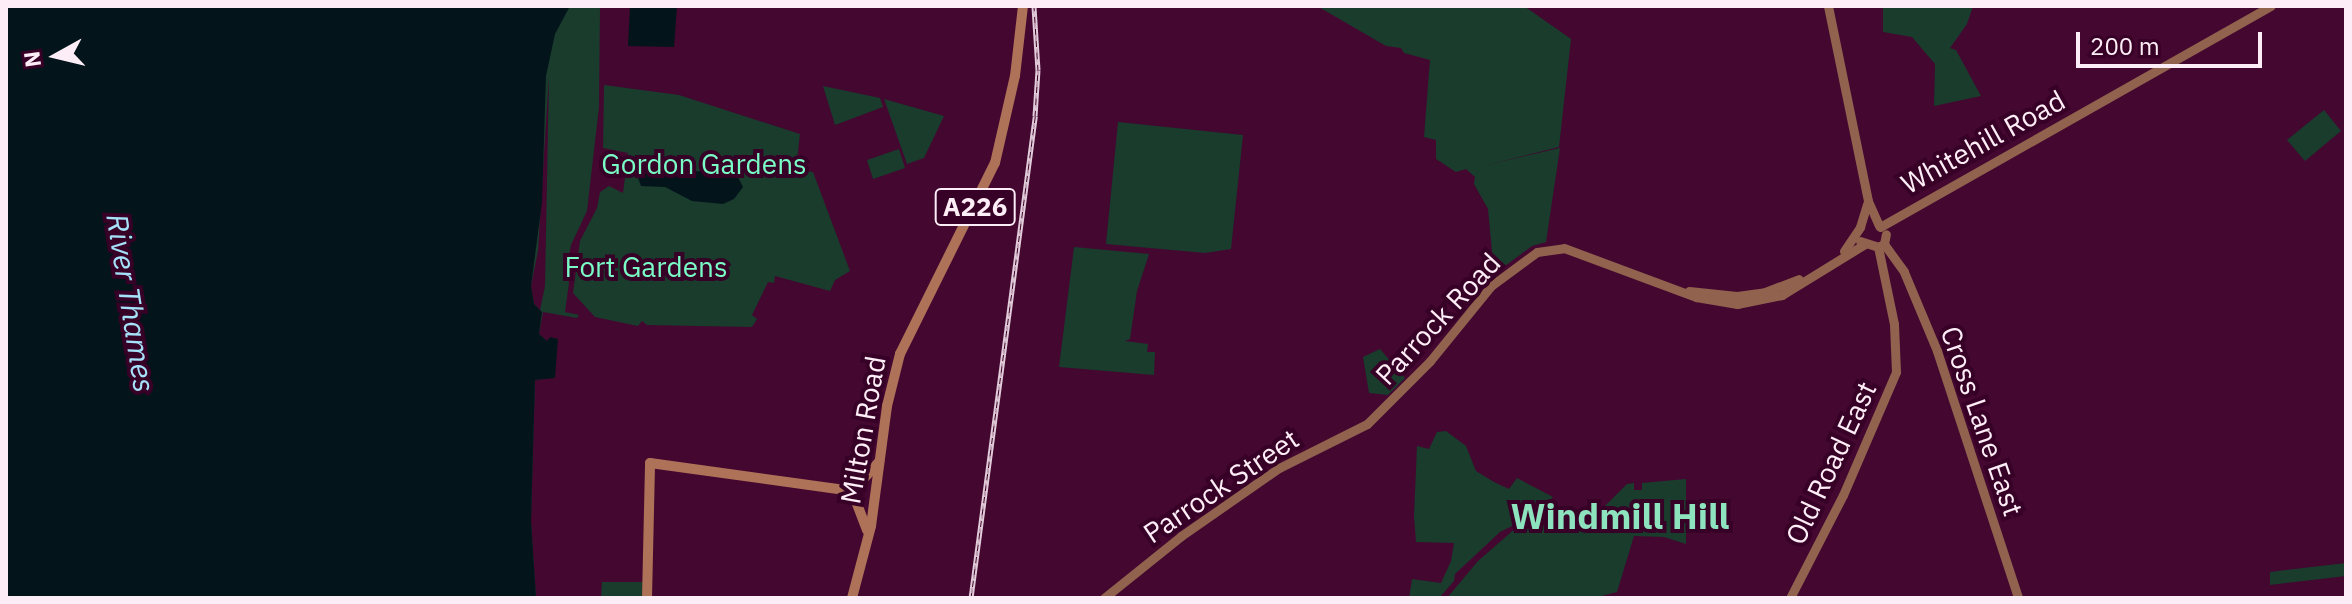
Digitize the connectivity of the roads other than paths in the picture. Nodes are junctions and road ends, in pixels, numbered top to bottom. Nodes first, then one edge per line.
1 (1023, 6) edge
2 (1828, 6) edge
3 (2271, 6) edge
4 (1868, 201) junction
5 (1860, 228) junction
6 (1885, 232) junction
7 (1865, 244) junction
8 (1835, 260) junction
9 (1881, 261) junction
10 (1896, 261) junction
11 (1370, 421) joint
12 (879, 462) junction
13 (852, 491) junction
14 (867, 536) junction
15 (647, 598) edge
16 (852, 598) edge
17 (1104, 598) edge
18 (1790, 598) edge
19 (2018, 598) edge

1 - 12 main road, Milton Road / A226
2 - 4 street, Old Road East
3 - 6 street, Whitehill Road
4 - 5 street, Old Road East
4 - 6 street, Old Road East
5 - 6 street
5 - 7 street
5 - 8 street, Parrock Road
6 - 7 street
6 - 9 street, Old Road East
6 - 10 street, Cross Lane East
7 - 8 street, Parrock Road
8 - 11 street, Parrock Road
9 - 10 street
9 - 18 street, Old Road East
10 - 19 street, Cross Lane East
11 - 17 street, Parrock Street
12 - 13 main road
12 - 14 main road, Milton Road / A226
13 - 14 main road
13 - 15 main road
14 - 16 main road, Milton Road / A226

